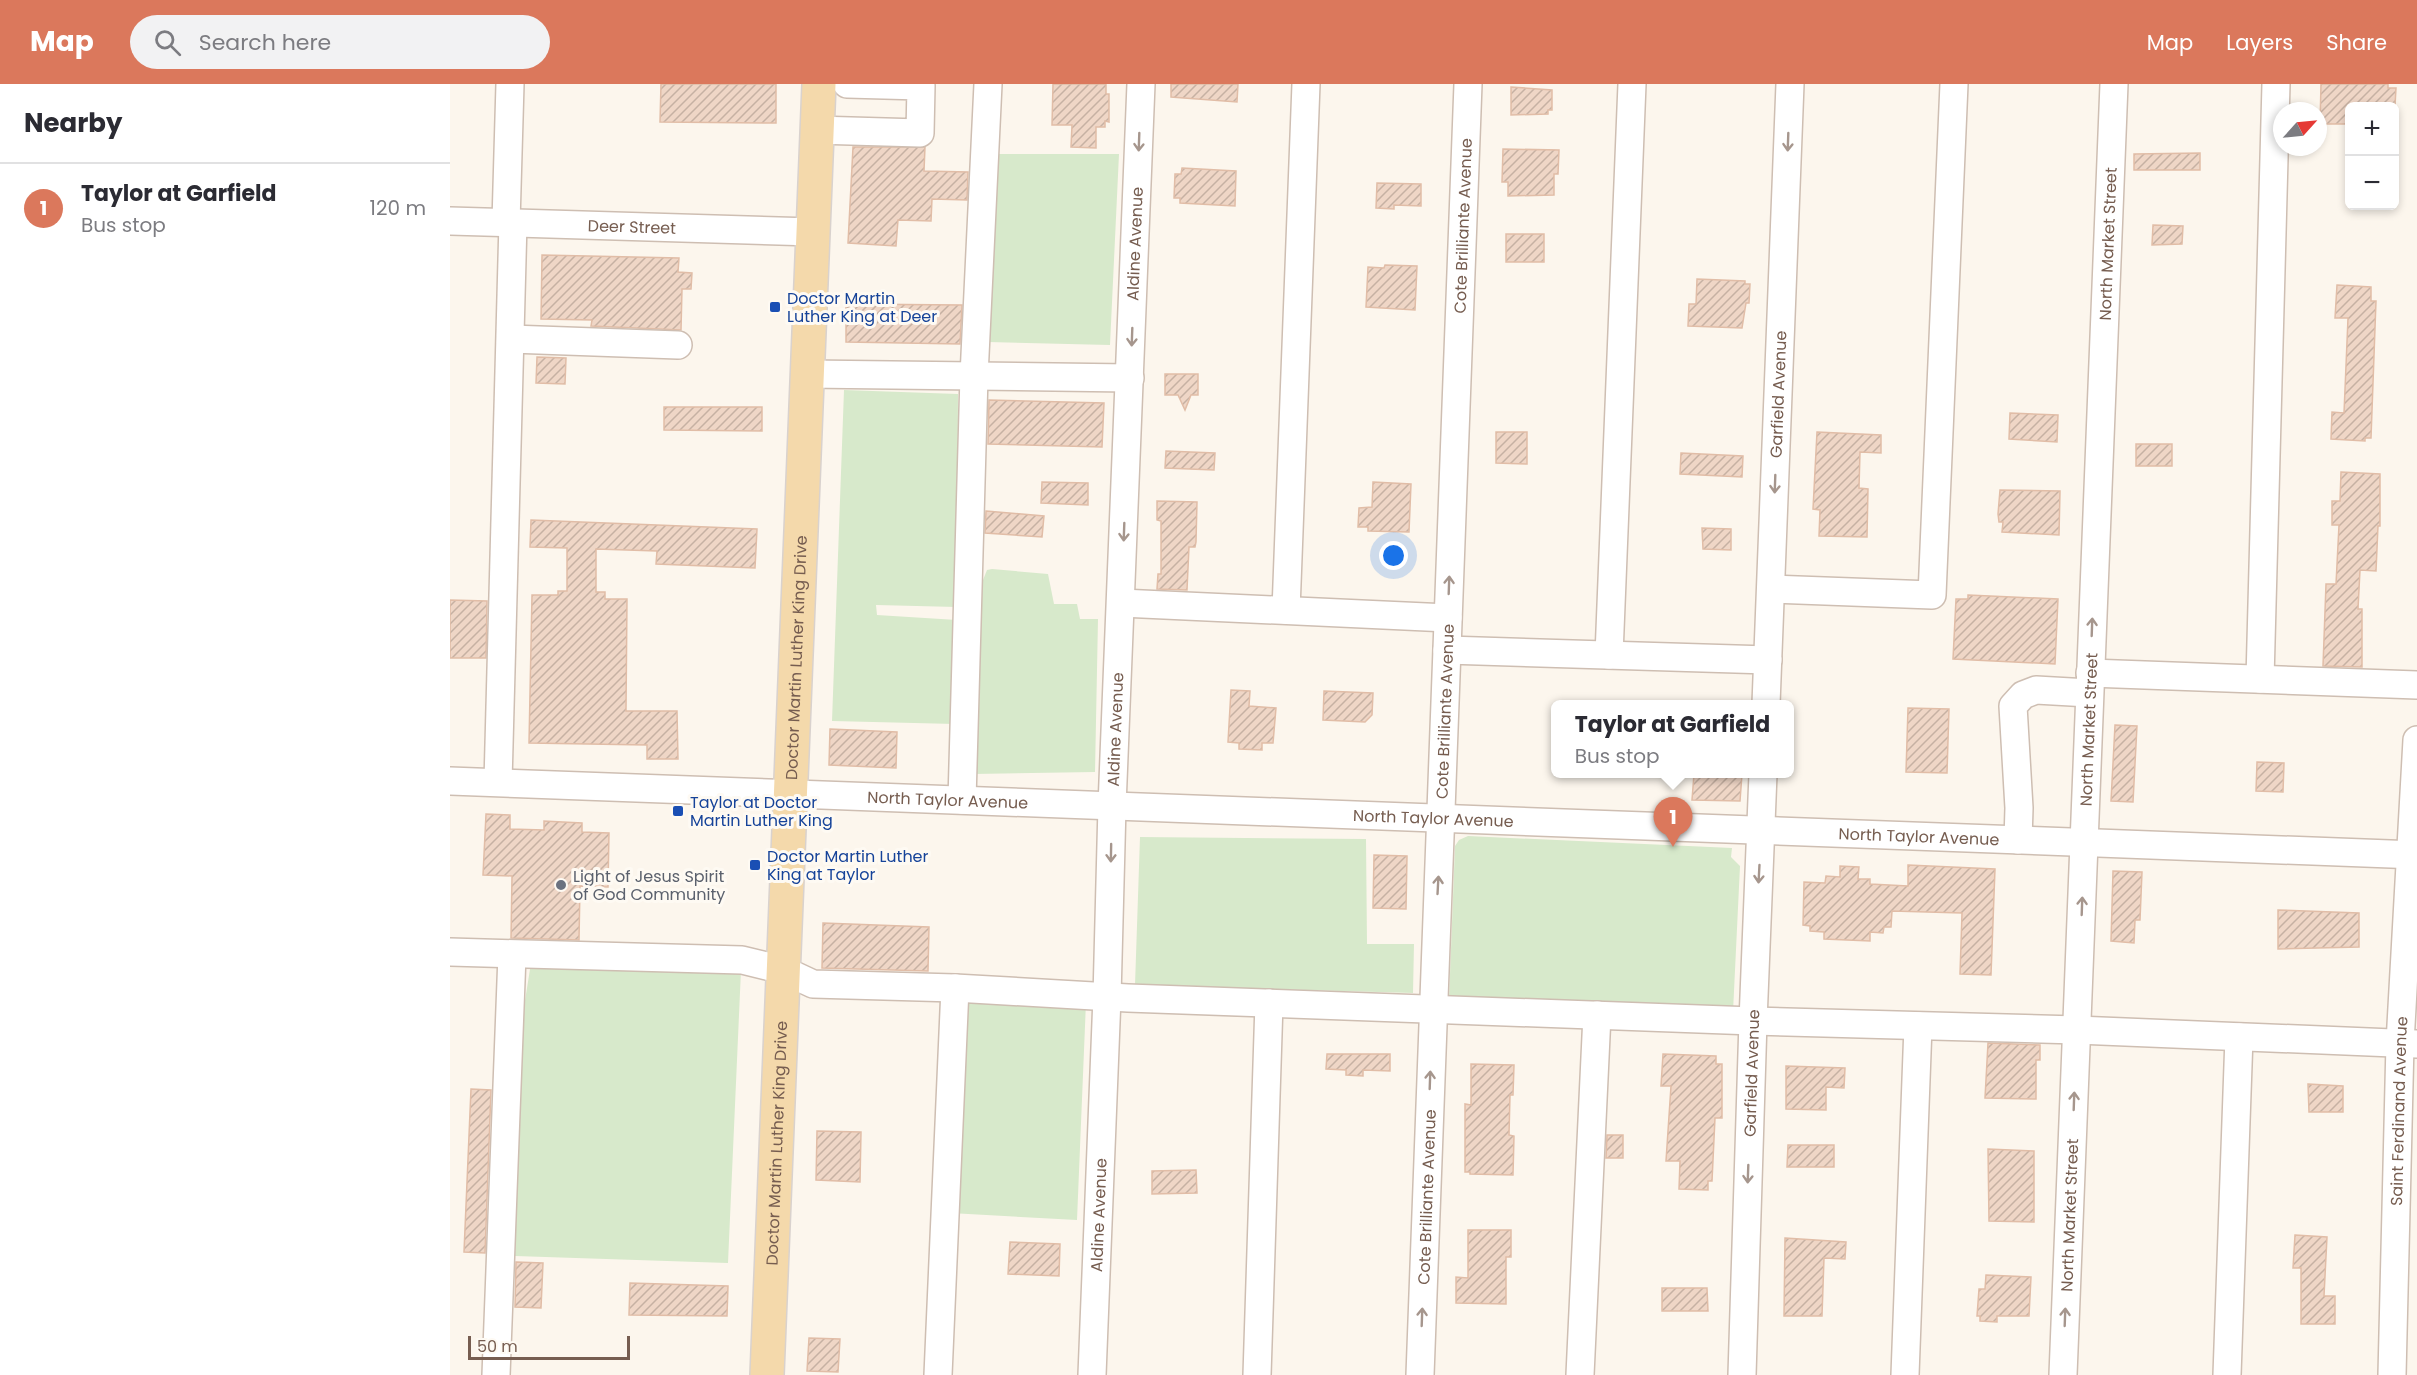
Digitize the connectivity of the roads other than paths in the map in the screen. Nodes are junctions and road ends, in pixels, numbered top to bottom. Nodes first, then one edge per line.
1 (510, 84) edge
2 (819, 84) edge
3 (848, 84) edge
4 (988, 84) edge
5 (1142, 84) edge
6 (1306, 84) edge
7 (1468, 84) edge
8 (1632, 84) edge
9 (1790, 84) edge
10 (1954, 84) edge
11 (2114, 84) edge
12 (2276, 84) edge
13 (816, 130) junction
14 (450, 221) edge
15 (510, 222) junction
16 (813, 232) junction
17 (510, 339) junction
18 (678, 345) dead end
19 (807, 374) junction
20 (974, 376) junction
21 (1130, 378) junction
22 (1771, 590) junction
23 (1121, 603) junction
24 (1286, 610) junction
25 (1448, 618) junction
26 (1447, 650) junction
27 (1609, 655) junction
28 (1768, 660) junction
29 (2260, 679) junction
30 (2090, 683) junction
31 (2417, 685) edge
32 (1766, 700) edge
33 (2417, 740) edge
34 (1763, 778) edge
35 (450, 780) edge
36 (498, 782) junction
37 (789, 793) junction
38 (962, 800) junction
39 (1112, 806) junction
40 (1441, 818) junction
41 (1761, 830) junction
42 (2018, 840) junction
43 (2083, 842) junction
44 (2414, 855) edge
45 (450, 952) edge
46 (512, 955) junction
47 (783, 970) junction
48 (955, 988) junction
49 (1107, 997) junction
50 (1269, 1003) junction
51 (1432, 1009) junction
52 (1597, 1015) junction
53 (1753, 1021) junction
54 (1918, 1026) junction
55 (2077, 1030) junction
56 (2239, 1037) junction
57 (2409, 1044) edge
58 (496, 1375) edge
59 (767, 1375) edge
60 (938, 1375) edge
61 (1092, 1375) edge
62 (1257, 1375) edge
63 (1420, 1375) edge
64 (1580, 1375) edge
65 (1742, 1375) edge
66 (1905, 1375) edge
67 (2063, 1375) edge
68 (2227, 1375) edge
69 (2392, 1375) edge

1 - 15 street
2 - 13 main road, Doctor Martin Luther King Drive
3 - 13 street
4 - 20 street
5 -> 21 street, Aldine Avenue
6 - 24 street
25 -> 7 street, Cote Brilliante Avenue
8 - 27 street
9 -> 22 street, Garfield Avenue
10 - 22 street
30 -> 11 street, North Market Street
12 - 29 street
13 - 16 main road, Doctor Martin Luther King Drive
14 - 15 street, Deer Street
15 - 16 street, Deer Street
15 - 17 street
16 - 19 main road, Doctor Martin Luther King Drive
17 - 18 street
17 - 36 street
19 - 20 street
19 - 37 main road, Doctor Martin Luther King Drive
20 - 21 street
20 - 38 street
21 -> 23 street, Aldine Avenue
22 - 28 street, Garfield Avenue
23 - 24 street
23 - 39 street, Aldine Avenue
24 - 25 street
25 - 26 street, Cote Brilliante Avenue
26 - 27 street
26 - 40 street, Cote Brilliante Avenue
27 - 28 street
28 - 32 street, Garfield Avenue
29 - 30 street
29 - 31 street
30 - 42 street
30 - 43 street, North Market Street
33 - 44 street, Saint Ferdinand Avenue
34 - 41 street, Garfield Avenue
35 - 36 street, North Taylor Avenue
36 - 37 street, North Taylor Avenue
37 - 38 street, North Taylor Avenue
37 - 47 main road, Doctor Martin Luther King Drive
38 - 39 street, North Taylor Avenue
39 - 40 street, North Taylor Avenue
39 -> 49 street, Aldine Avenue
40 - 41 street, North Taylor Avenue
51 -> 40 street, Cote Brilliante Avenue
41 - 42 street, North Taylor Avenue
41 -> 53 street, Garfield Avenue
42 - 43 street, North Taylor Avenue
43 - 44 street, North Taylor Avenue
55 -> 43 street, North Market Street
44 - 57 street, Saint Ferdinand Avenue
45 - 46 street
46 - 47 street
46 - 58 street
47 - 48 street
47 - 59 main road, Doctor Martin Luther King Drive
48 - 49 street
48 - 60 street
49 - 50 street
49 - 61 street, Aldine Avenue
50 - 51 street
50 - 62 street
51 - 52 street
63 -> 51 street, Cote Brilliante Avenue
52 - 53 street
52 - 64 street
53 - 54 street
53 -> 65 street, Garfield Avenue
54 - 55 street
54 - 66 street
55 - 56 street
67 -> 55 street, North Market Street
56 - 57 street
56 - 68 street
57 - 69 street, Saint Ferdinand Avenue

